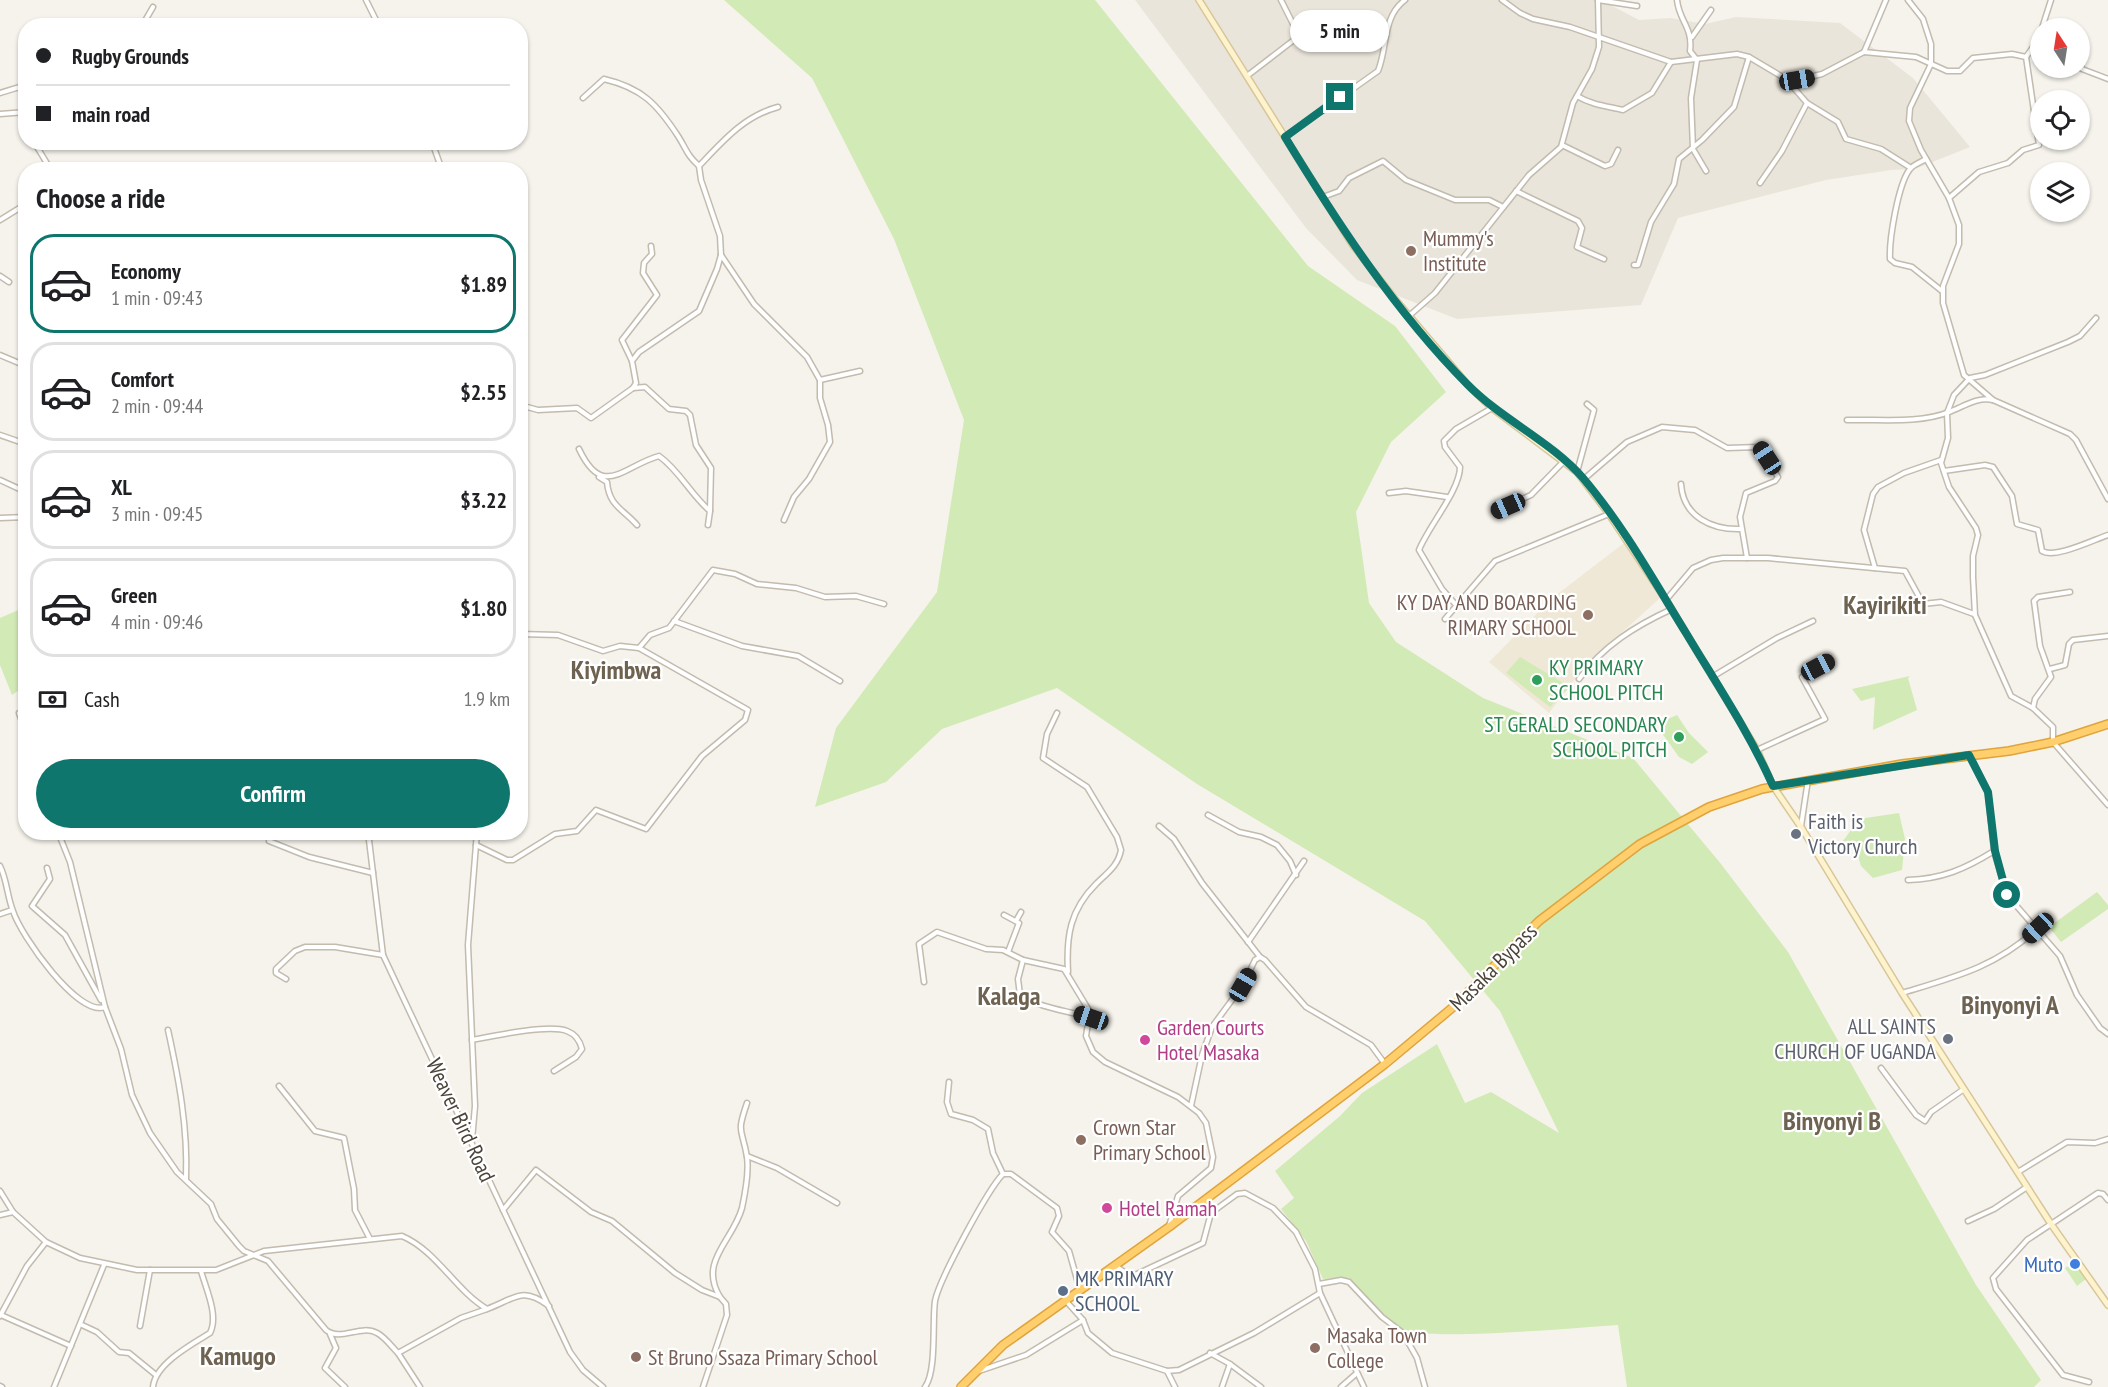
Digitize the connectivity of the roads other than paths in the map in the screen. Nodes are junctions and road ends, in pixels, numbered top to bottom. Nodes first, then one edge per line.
1 (366, 0) edge
2 (1198, 0) edge
3 (1281, 0) edge
4 (1405, 0) edge
5 (1502, 0) edge
6 (1598, 0) edge
7 (1677, 0) edge
8 (1886, 0) edge
9 (1908, 0) edge
10 (2051, 0) edge
11 (1637, 6) dead end
12 (153, 7) dead end
13 (1711, 10) dead end
14 (147, 18) edge
15 (375, 18) edge
16 (2045, 18) edge
17 (1599, 37) junction
18 (1692, 37) junction
19 (1864, 52) junction
20 (2030, 53) edge
21 (1749, 57) junction
22 (2026, 57) junction
23 (1697, 60) junction
24 (1671, 62) junction
25 (1930, 64) junction
26 (2090, 72) edge
27 (1246, 76) junction
28 (1786, 79) junction
29 (2108, 79) edge
30 (18, 88) edge
31 (0, 93) edge
32 (1577, 96) junction
33 (583, 98) dead end
34 (1807, 103) junction
35 (778, 106) dead end
36 (18, 113) edge
37 (0, 114) edge
38 (1285, 137) junction
39 (1562, 145) junction
40 (1693, 147) junction
41 (1618, 150) dead end
42 (1926, 159) junction
43 (699, 166) junction
44 (1911, 168) junction
45 (1706, 171) dead end
46 (1760, 183) dead end
47 (1516, 191) junction
48 (1322, 198) junction
49 (1949, 198) junction
50 (1503, 207) junction
51 (18, 209) edge
52 (0, 220) edge
53 (651, 246) dead end
54 (721, 255) junction
55 (1604, 259) dead end
56 (1634, 265) dead end
57 (0, 276) edge
58 (9, 282) dead end
59 (1942, 291) junction
60 (1409, 316) junction
61 (2096, 318) dead end
62 (0, 355) edge
63 (632, 362) junction
64 (18, 363) edge
65 (860, 371) dead end
66 (1970, 378) junction
67 (820, 380) junction
68 (633, 388) junction
69 (1993, 400) junction
70 (1587, 404) dead end
71 (528, 407) edge
72 (1492, 408) junction
73 (1947, 413) junction
74 (1847, 420) dead end
75 (0, 435) edge
76 (18, 441) edge
77 (579, 449) dead end
78 (1941, 460) junction
79 (1564, 461) junction
80 (1944, 471) junction
81 (1577, 472) junction
82 (596, 475) junction
83 (1584, 479) junction
84 (0, 480) edge
85 (1681, 483) dead end
86 (18, 488) edge
87 (1389, 493) dead end
88 (1447, 497) junction
89 (2108, 499) edge
90 (710, 511) junction
91 (1494, 512) dead end
92 (1610, 514) junction
93 (18, 517) edge
94 (0, 518) edge
95 (784, 520) dead end
96 (638, 525) dead end
97 (708, 525) dead end
98 (1741, 529) junction
99 (2108, 534) edge
100 (1747, 558) junction
101 (1875, 568) junction
102 (2070, 592) dead end
103 (1666, 600) junction
104 (884, 604) dead end
105 (1456, 605) junction
106 (1672, 609) junction
107 (1975, 615) junction
108 (1445, 619) dead end
109 (674, 621) junction
110 (1813, 621) dead end
111 (528, 634) edge
112 (2108, 636) edge
113 (639, 648) junction
114 (1831, 660) dead end
115 (2050, 669) junction
116 (1712, 677) junction
117 (1579, 679) dead end
118 (840, 681) dead end
119 (2033, 708) junction
120 (1057, 713) dead end
121 (2108, 724) edge
122 (2053, 742) junction
123 (1757, 750) junction
124 (1969, 755) junction
125 (1808, 780) junction
126 (1773, 786) junction
127 (2108, 805) edge
128 (1208, 814) dead end
129 (1159, 826) dead end
130 (1801, 827) junction
131 (61, 840) edge
132 (369, 840) edge
133 (476, 840) edge
134 (269, 841) dead end
135 (476, 845) junction
136 (1995, 851) junction
137 (1304, 861) dead end
138 (0, 866) edge
139 (47, 868) dead end
140 (373, 873) junction
141 (1296, 875) junction
142 (1908, 880) dead end
143 (12, 910) junction
144 (1021, 912) dead end
145 (0, 914) edge
146 (1004, 915) dead end
147 (1016, 921) junction
148 (2038, 928) junction
149 (1248, 942) junction
150 (1008, 952) junction
151 (383, 955) junction
152 (1260, 957) junction
153 (1023, 960) junction
154 (1068, 972) junction
155 (286, 979) dead end
156 (924, 982) dead end
157 (1902, 993) junction
158 (105, 1008) junction
159 (1091, 1018) junction
160 (168, 1030) dead end
161 (2108, 1034) edge
162 (472, 1040) junction
163 (1385, 1064) junction
164 (1881, 1068) dead end
165 (554, 1071) dead end
166 (949, 1082) dead end
167 (279, 1086) dead end
168 (1965, 1088) junction
169 (747, 1103) dead end
170 (1191, 1106) junction
171 (2108, 1139) edge
172 (472, 1140) junction
173 (747, 1156) junction
174 (2018, 1172) junction
175 (1003, 1174) junction
176 (186, 1180) junction
177 (2027, 1187) junction
178 (0, 1191) edge
179 (2108, 1200) edge
180 (837, 1203) dead end
181 (503, 1210) junction
182 (13, 1212) junction
183 (0, 1215) edge
184 (1968, 1221) dead end
185 (2051, 1224) junction
186 (1169, 1227) junction
187 (370, 1239) junction
188 (46, 1242) junction
189 (253, 1256) junction
190 (104, 1265) junction
191 (1115, 1265) junction
192 (150, 1270) junction
193 (201, 1271) junction
194 (1319, 1284) junction
195 (1080, 1290) junction
196 (1320, 1293) junction
197 (720, 1297) junction
198 (1065, 1301) junction
199 (2108, 1305) edge
200 (549, 1306) junction
201 (488, 1309) junction
202 (0, 1316) edge
203 (1083, 1320) junction
204 (81, 1324) junction
205 (1075, 1325) junction
206 (140, 1326) dead end
207 (1086, 1329) junction
208 (330, 1334) junction
209 (71, 1346) junction
210 (398, 1353) junction
211 (1210, 1353) junction
212 (1230, 1364) junction
213 (1179, 1370) junction
214 (1167, 1371) junction
215 (973, 1373) junction
216 (1357, 1373) junction
217 (156, 1375) junction
218 (2089, 1382) dead end
219 (1174, 1385) edge
220 (54, 1387) edge
221 (153, 1387) edge
222 (345, 1387) edge
223 (420, 1387) edge
224 (603, 1387) edge
225 (703, 1387) edge
226 (925, 1387) edge
227 (961, 1387) edge
228 (1222, 1387) edge
229 (1261, 1387) edge
230 (1341, 1387) edge
231 (1364, 1387) edge
232 (1425, 1387) edge

1 - 15 street
2 - 27 main road
3 - 27 street
4 - 38 street
5 - 17 street
6 - 11 street
6 - 17 street
7 - 18 street
8 - 19 street
9 - 25 street
10 - 16 street
12 - 14 street
13 - 18 street
17 - 24 street
17 - 32 street
18 - 23 street
19 - 25 street
19 - 28 street
20 - 22 street
21 - 23 street
21 - 28 street
21 - 40 street
22 - 25 street
22 - 49 street
23 - 24 street
23 - 40 street
24 - 32 street
25 - 42 street
26 - 29 street
27 - 38 main road
28 - 34 street
30 - 31 street
32 - 39 street
33 - 43 street
34 - 44 street
34 - 46 street
35 - 43 street
36 - 37 street
38 - 48 main road
39 - 41 street
39 - 47 street
40 - 45 street
40 - 56 street
42 - 44 street
42 - 49 street
43 - 54 street
44 - 59 street
47 - 50 street
47 - 55 street
48 - 50 street
48 - 60 main road
49 - 59 street
50 - 60 street
51 - 52 street
53 - 63 street
54 - 63 street
54 - 67 street
57 - 58 street
59 - 66 street
60 - 72 main road
61 - 66 street
62 - 64 street
63 - 68 street
65 - 67 street
66 - 69 street
66 - 73 street
67 - 95 street
68 - 71 street
68 - 90 street
69 - 73 street
69 - 89 street
70 - 81 street
72 - 79 main road
72 - 88 street
73 - 74 street
73 - 78 street
75 - 76 street
77 - 82 street
78 - 80 street
78 - 101 street
79 - 81 main road
79 - 91 street
80 - 99 street
80 - 107 street
81 - 83 main road
82 - 90 street
82 - 96 street
83 - 92 main road
83 - 98 street
84 - 86 street
85 - 98 street
87 - 88 street
88 - 105 street
90 - 97 street
92 - 103 main road
92 - 105 street
93 - 94 street
98 - 100 street
100 - 101 street
100 - 103 street
101 - 107 street
102 - 115 street
103 - 106 main road
104 - 109 street
105 - 108 street
106 - 116 main road
106 - 117 street
107 - 119 street
109 - 113 street
109 - 118 street
110 - 116 street
111 - 113 street
112 - 115 street
113 - 135 street
114 - 123 street
115 - 119 street
116 - 123 main road
119 - 122 street
120 - 154 street
121 - 122 highway, Masaka Bypass
122 - 124 highway, Masaka Bypass
122 - 127 street
123 - 126 main road
124 - 125 highway, Masaka Bypass
124 - 136 street
125 - 126 highway, Masaka Bypass
125 - 130 street
126 - 130 main road
126 - 163 highway, Masaka Bypass
128 - 141 street
129 - 149 street
130 - 157 main road
131 - 158 street
132 - 140 street, Weaver Bird Road
133 - 135 street
134 - 140 street
135 - 162 street
136 - 142 street
136 - 148 street
137 - 141 street
138 - 143 street
139 - 158 street
140 - 151 street, Weaver Bird Road
141 - 149 street
143 - 145 street
143 - 158 street
144 - 147 street
146 - 147 street
147 - 150 street
148 - 157 street
148 - 161 street
149 - 152 street
150 - 153 street
150 - 156 street
151 - 155 street
151 - 172 street, Weaver Bird Road
152 - 163 street
152 - 170 street
153 - 154 street
153 - 159 street
154 - 159 street
157 - 168 main road
158 - 176 street
159 - 170 street
160 - 176 street
162 - 165 street
162 - 172 street
163 - 186 highway, Masaka Bypass
164 - 168 street
166 - 175 street
167 - 187 street
168 - 174 main road
169 - 173 street
170 - 186 street
171 - 174 street
172 - 181 street, Weaver Bird Road
173 - 180 street
173 - 197 street
174 - 177 main road
175 - 195 street
175 - 226 street
176 - 189 street
177 - 184 street
177 - 185 main road
178 - 182 street
179 - 185 street
181 - 197 street
181 - 200 street, Weaver Bird Road
182 - 183 street
182 - 188 street
185 - 199 main road
185 - 218 street
186 - 191 highway, Masaka Bypass
187 - 189 street
187 - 201 street
188 - 190 street
188 - 202 street
189 - 193 street
189 - 208 street
190 - 192 street
190 - 204 street
191 - 194 street
191 - 195 highway, Masaka Bypass
192 - 193 street
192 - 206 street
193 - 217 street
194 - 196 street
194 - 232 street
195 - 198 highway, Masaka Bypass
196 - 211 street
196 - 216 street
197 - 225 street
198 - 203 street
198 - 215 highway, Masaka Bypass
200 - 201 street
200 - 224 street, Weaver Bird Road
201 - 210 street
202 - 209 street
203 - 205 street
203 - 207 street
204 - 209 street
204 - 217 street
205 - 207 street
205 - 215 street
207 - 214 street
208 - 210 street
208 - 222 street
209 - 220 street
210 - 223 street
211 - 212 street
211 - 213 street
212 - 228 street
212 - 229 street
213 - 214 street
213 - 219 street
214 - 219 street
215 - 227 highway, Masaka Bypass
216 - 230 street
216 - 231 street
217 - 221 street

